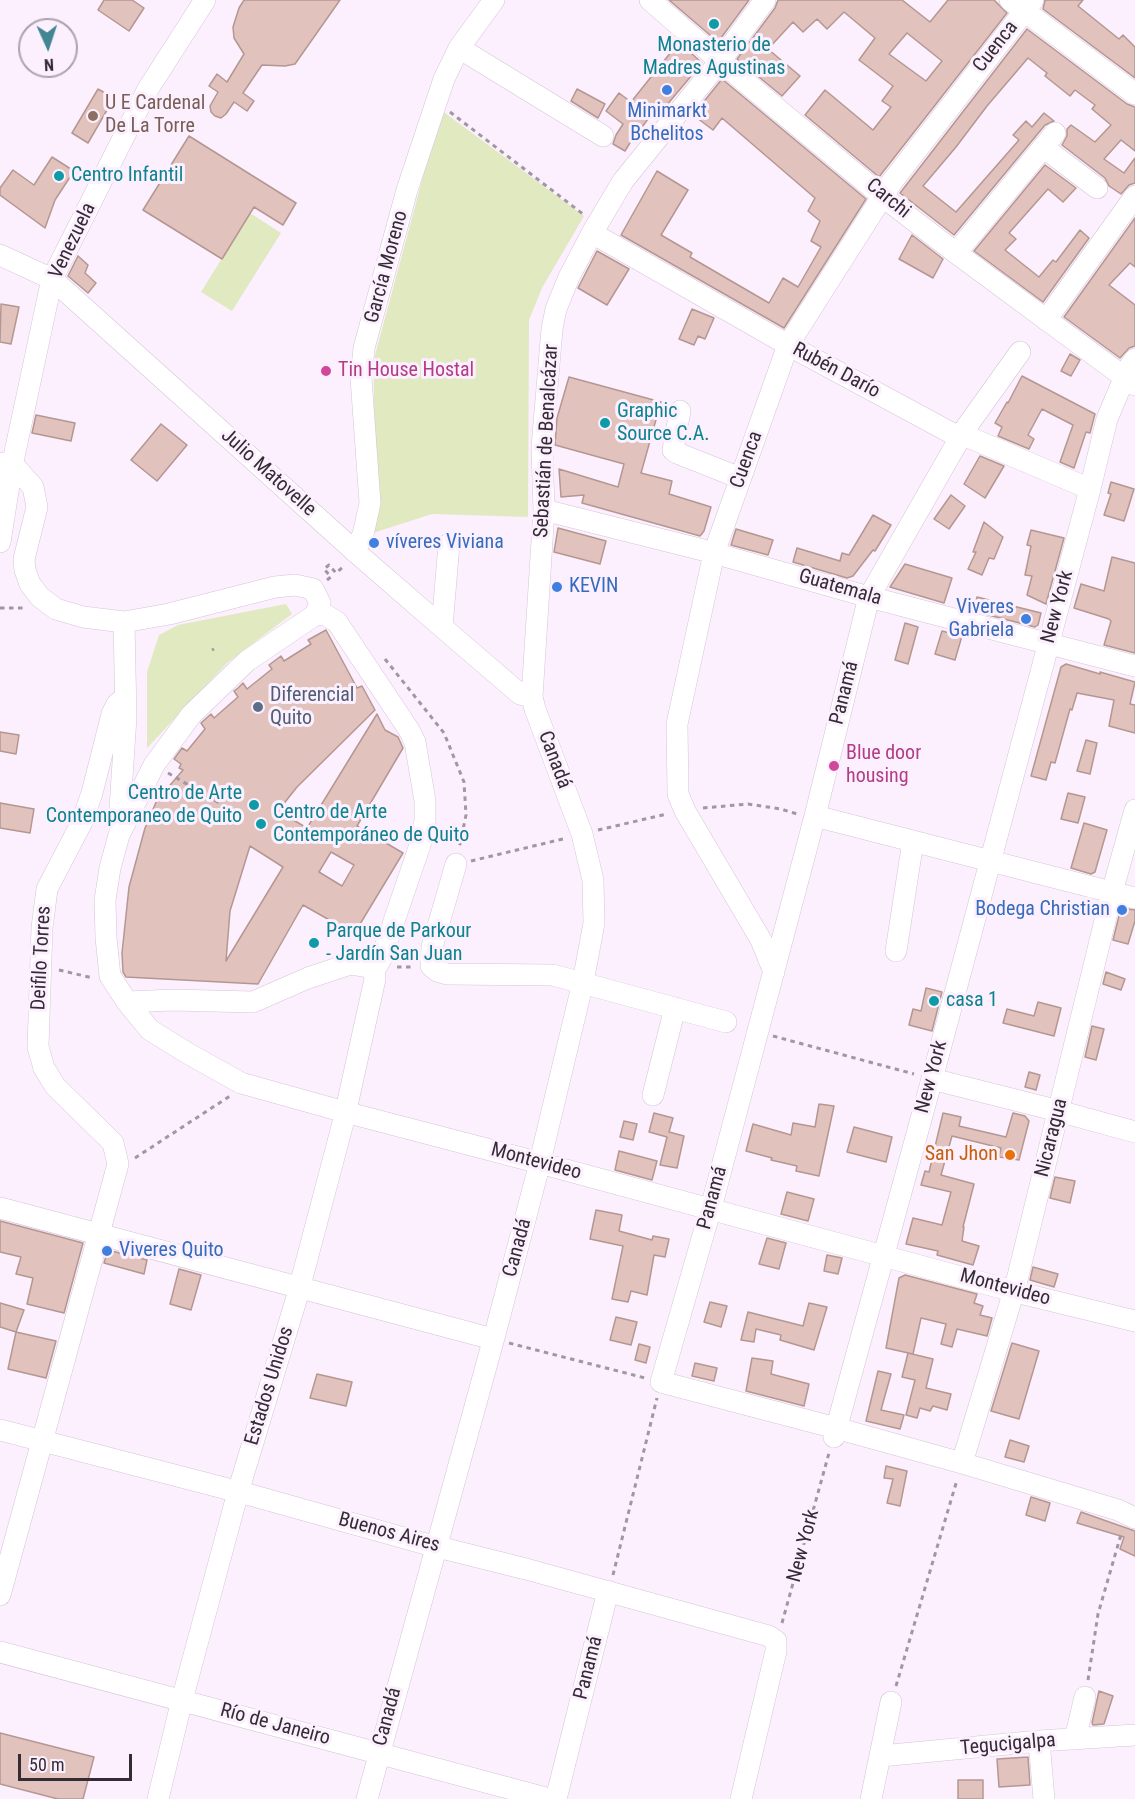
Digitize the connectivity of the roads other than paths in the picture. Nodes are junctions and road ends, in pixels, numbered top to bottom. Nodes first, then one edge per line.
1 (205, 0) edge
2 (494, 0) edge
3 (650, 0) edge
4 (765, 0) edge
5 (1022, 4) edge
6 (459, 48) junction
7 (720, 61) junction
8 (1135, 94) edge
9 (603, 136) dead end
10 (1098, 188) dead end
11 (882, 196) junction
12 (1135, 196) edge
13 (592, 226) junction
14 (956, 253) junction
15 (0, 255) edge
16 (52, 279) junction
17 (1046, 320) junction
18 (788, 345) junction
19 (1020, 352) dead end
20 (1135, 359) edge
21 (1130, 382) edge
22 (680, 411) dead end
23 (960, 437) junction
24 (6, 464) edge
25 (740, 478) junction
26 (1090, 489) junction
27 (544, 510) junction
28 (0, 542) edge
29 (449, 544) dead end
30 (354, 550) junction
31 (714, 553) junction
32 (869, 597) junction
33 (315, 615) junction
34 (124, 622) junction
35 (442, 627) junction
36 (1048, 643) junction
37 (1135, 666) edge
38 (126, 697) junction
39 (532, 697) junction
40 (1135, 810) edge
41 (808, 816) junction
42 (118, 835) junction
43 (913, 841) junction
44 (989, 861) junction
45 (460, 863) road end
46 (1112, 892) junction
47 (1135, 898) edge
48 (896, 951) dead end
49 (384, 969) junction
50 (774, 972) junction
51 (584, 982) junction
52 (127, 1002) junction
53 (675, 1008) junction
54 (726, 1022) dead end
55 (924, 1077) junction
56 (653, 1095) dead end
57 (1058, 1111) junction
58 (345, 1112) junction
59 (1135, 1132) edge
60 (540, 1163) junction
61 (0, 1208) edge
62 (710, 1209) junction
63 (99, 1233) junction
64 (883, 1255) junction
65 (300, 1287) junction
66 (1013, 1291) junction
67 (1135, 1321) edge
68 (493, 1339) junction
69 (0, 1430) edge
70 (835, 1432) junction
71 (42, 1441) junction
72 (960, 1468) junction
73 (238, 1492) junction
74 (1132, 1515) edge
75 (435, 1546) junction
76 (608, 1591) junction
77 (0, 1595) edge
78 (0, 1652) edge
79 (1086, 1692) road end
80 (893, 1696) road end
81 (182, 1700) junction
82 (1135, 1735) edge
83 (1075, 1739) junction
84 (1039, 1741) junction
85 (378, 1754) junction
86 (881, 1756) junction
87 (158, 1799) edge
88 (367, 1799) edge
89 (549, 1799) edge
90 (556, 1799) edge
91 (741, 1799) edge
92 (871, 1799) edge
93 (1044, 1799) edge

1 - 16 street, Venezuela
2 - 6 street, García Moreno
3 - 7 street, Carchi
4 - 7 street, Sebastián de Benalcázar
5 - 8 street
5 - 11 street, Cuenca
6 - 9 street
6 - 30 street, García Moreno
7 - 11 street, Carchi
7 - 13 street, Sebastián de Benalcázar
10 - 14 street
11 - 14 street, Carchi
11 - 18 street, Cuenca
12 - 17 street
13 - 18 street, Rubén Darío
13 - 27 street, Sebastián de Benalcázar
14 - 17 street, Carchi
15 - 16 street, Julio Matovelle
16 - 24 street, Venezuela
16 - 30 street, Julio Matovelle
17 - 21 street, Carchi
18 - 23 street, Rubén Darío
18 - 25 street, Cuenca
19 - 23 street, Panamá
20 - 21 street, New York
21 - 26 street, New York
22 - 25 street
23 - 26 street, Rubén Darío
23 - 32 street, Panamá
24 - 28 street, Venezuela
24 - 34 street
25 - 31 street, Cuenca
26 - 36 street, New York
27 - 31 street, Guatemala
27 - 39 street, Sebastián de Benalcázar
29 - 35 street
30 - 35 street, Julio Matovelle
31 - 32 street, Guatemala
31 - 50 street, Cuenca
32 - 36 street, Guatemala
32 - 41 street, Panamá
33 - 34 street
33 - 42 street, Montevideo
33 - 49 street, Estados Unidos
34 - 38 street
35 - 39 street, Julio Matovelle
36 - 37 street, Guatemala
36 - 44 street, New York
38 - 42 street, Montevideo
38 - 63 street, Deifilo Torres
39 - 51 street, Canadá
40 - 46 street, Nicaragua
41 - 43 street
41 - 50 street, Panamá
42 - 52 street, Montevideo
43 - 44 street
43 - 48 street
44 - 46 street
44 - 55 street, New York
45 - 51 street
46 - 47 street
46 - 57 street, Nicaragua
49 - 52 street
49 - 58 street, Estados Unidos
50 - 62 street, Panamá
51 - 53 street
51 - 60 street, Canadá
52 - 58 street, Montevideo
53 - 54 street
53 - 56 street
55 - 57 street
55 - 64 street, New York
57 - 59 street
57 - 66 street, Nicaragua
58 - 60 street, Montevideo
58 - 65 street, Estados Unidos
60 - 62 street, Montevideo
60 - 68 street, Canadá
61 - 63 street
62 - 64 street, Montevideo
62 - 70 street, Panamá
63 - 65 street
63 - 71 street
64 - 66 street, Montevideo
64 - 70 street, New York
65 - 68 street
65 - 73 street, Estados Unidos
66 - 67 street, Montevideo
66 - 72 street, Nicaragua
68 - 75 street, Canadá
69 - 71 street, Buenos Aires
70 - 72 street
71 - 73 street, Buenos Aires
71 - 77 street
72 - 74 street
73 - 75 street, Buenos Aires
73 - 81 street, Estados Unidos
75 - 76 street, Buenos Aires
75 - 85 street, Canadá
76 - 90 street, Panamá
76 - 91 street, Buenos Aires
78 - 81 street, Río de Janeiro
79 - 83 street
80 - 86 street
81 - 85 street, Río de Janeiro
81 - 87 street, Estados Unidos
82 - 83 street, Tegucigalpa
83 - 84 street, Tegucigalpa
84 - 86 street, Tegucigalpa
84 - 93 street
85 - 88 street, Canadá
85 - 89 street, Río de Janeiro
86 - 92 street

